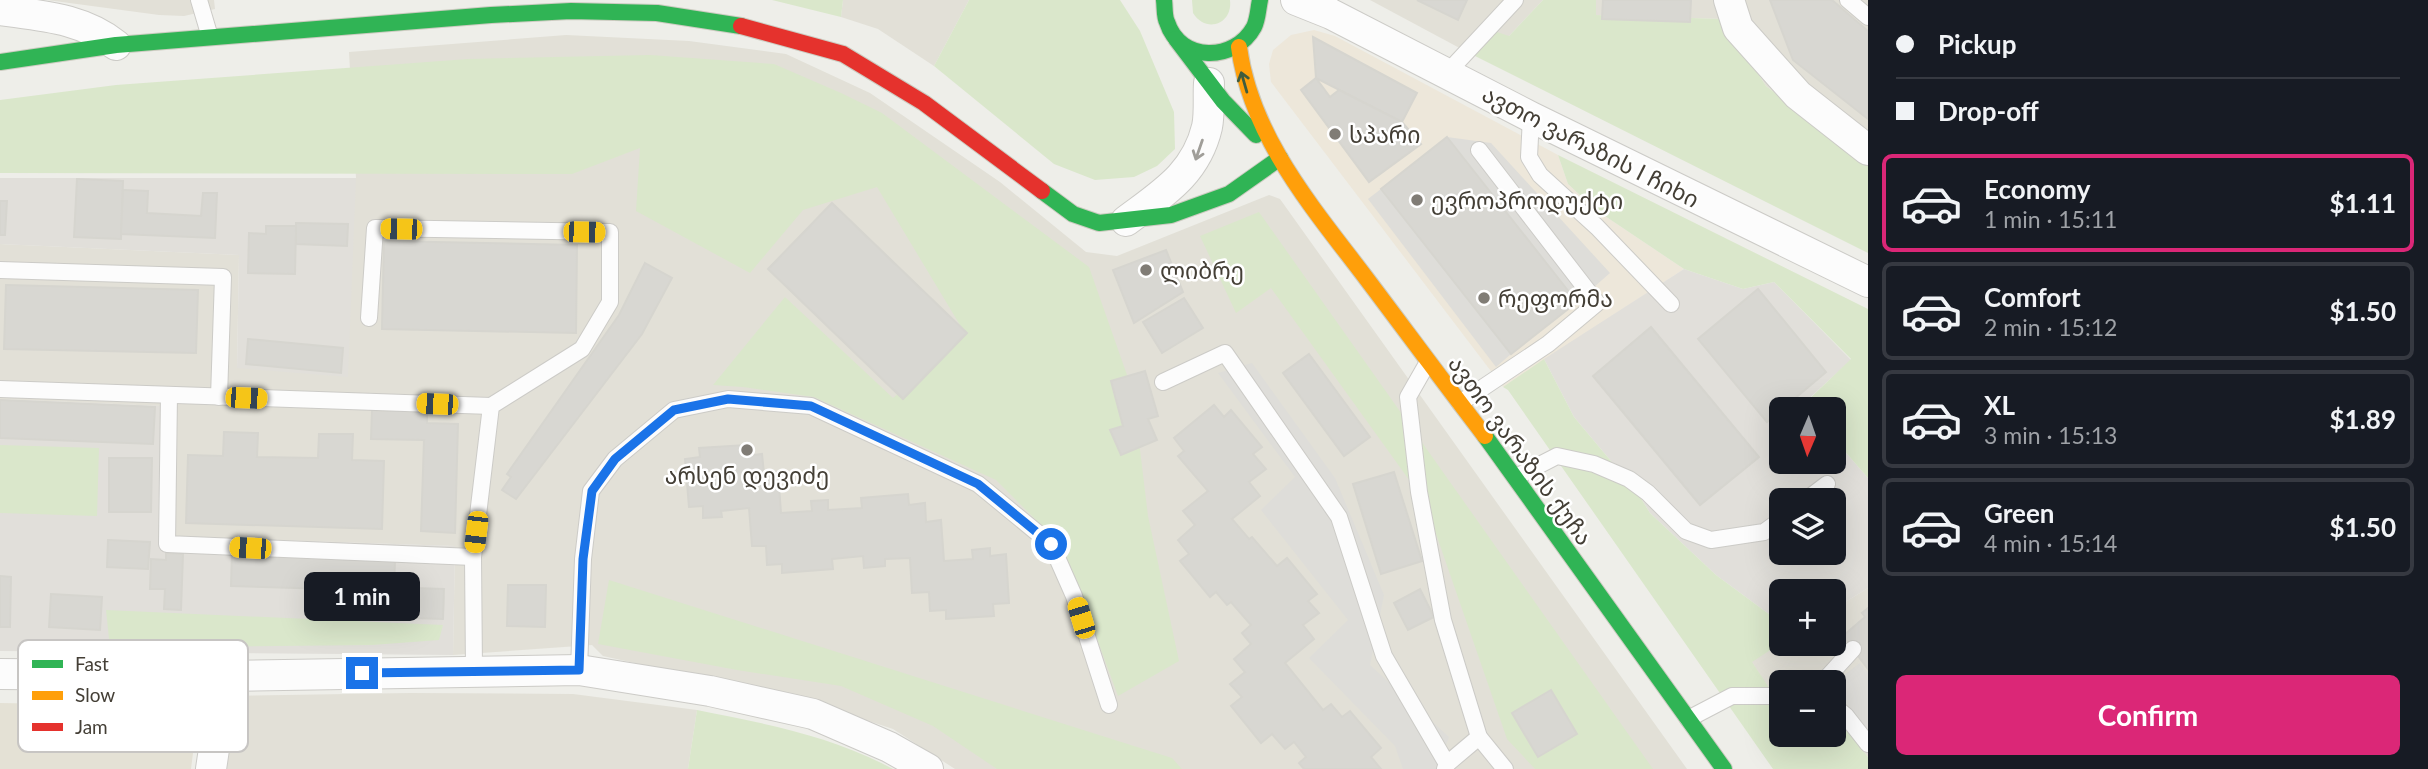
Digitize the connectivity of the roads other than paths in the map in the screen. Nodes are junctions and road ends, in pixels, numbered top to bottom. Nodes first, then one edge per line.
1 (199, 0) edge
2 (1154, 0) edge
3 (1164, 0) edge
4 (1261, 0) edge
5 (1515, 0) edge
6 (1729, 0) edge
7 (1848, 0) edge
8 (1306, 4) edge
9 (0, 10) edge
10 (1868, 17) edge
11 (1165, 20) junction
12 (210, 37) junction
13 (1175, 38) junction
14 (1246, 40) junction
15 (117, 45) junction
16 (0, 62) edge
17 (1447, 72) junction
18 (1209, 83) junction
19 (1531, 117) junction
20 (1479, 149) dead end
21 (1868, 150) edge
22 (1280, 158) junction
23 (1126, 221) junction
24 (0, 270) edge
25 (1868, 282) edge
26 (1671, 304) dead end
27 (369, 318) dead end
28 (1428, 362) junction
29 (1163, 382) dead end
30 (0, 390) edge
31 (169, 395) junction
32 (219, 397) junction
33 (1460, 403) junction
34 (491, 406) junction
35 (1515, 477) junction
36 (1827, 484) dead end
37 (1822, 488) edge
38 (1769, 528) edge
39 (473, 557) junction
40 (1853, 649) dead end
41 (474, 670) junction
42 (579, 670) junction
43 (1834, 670) edge
44 (0, 674) edge
45 (18, 674) edge
46 (248, 675) edge
47 (1769, 696) edge
48 (1109, 705) dead end
49 (1846, 716) edge
50 (1688, 719) junction
51 (1479, 737) junction
52 (1868, 744) edge
53 (1446, 766) edge
54 (928, 769) edge
55 (1505, 769) edge
56 (1724, 769) edge

1 - 12 lane
2 - 11 street
3 - 11 street
4 - 14 street
5 - 17 lane
6 - 21 street
7 - 10 lane
8 - 14 street, ავთო ვარაზის I ჩიხი
8 - 17 street, ავთო ვარაზის I ჩიხი
9 - 15 street
11 - 13 street, ავთო ვარაზის ქუჩა
12 - 15 street
12 - 23 street
13 - 14 street
13 - 18 street, ავთო ვარაზის ქუჩა
22 -> 14 street, ავთო ვარაზის ქუჩა
15 - 16 street
17 - 19 street, ავთო ვარაზის I ჩიხი
18 - 22 street, ავთო ვარაზის ქუჩა
18 -> 23 street
19 - 25 street, ავთო ვარაზის I ჩიხი
19 - 26 lane
20 - 33 lane
22 - 23 street
22 - 28 street, ავთო ვარაზის ქუჩა
24 - 32 lane
27 - 34 lane
28 - 33 street, ავთო ვარაზის ქუჩა
28 - 51 lane
29 - 53 lane
30 - 31 lane
31 - 32 lane
31 - 39 lane
32 - 34 lane
33 - 35 street, ავთო ვარაზის ქუჩა
34 - 39 lane
35 - 38 lane
35 - 50 street, ავთო ვარაზის ქუჩა
36 - 37 lane
39 - 41 lane
40 - 43 lane
41 - 42 street
41 - 46 street
42 - 48 lane
42 - 54 street
44 - 45 street
47 - 50 lane
49 - 52 lane
50 - 56 street, ავთო ვარაზის ქუჩა
51 - 53 lane
51 - 55 lane

